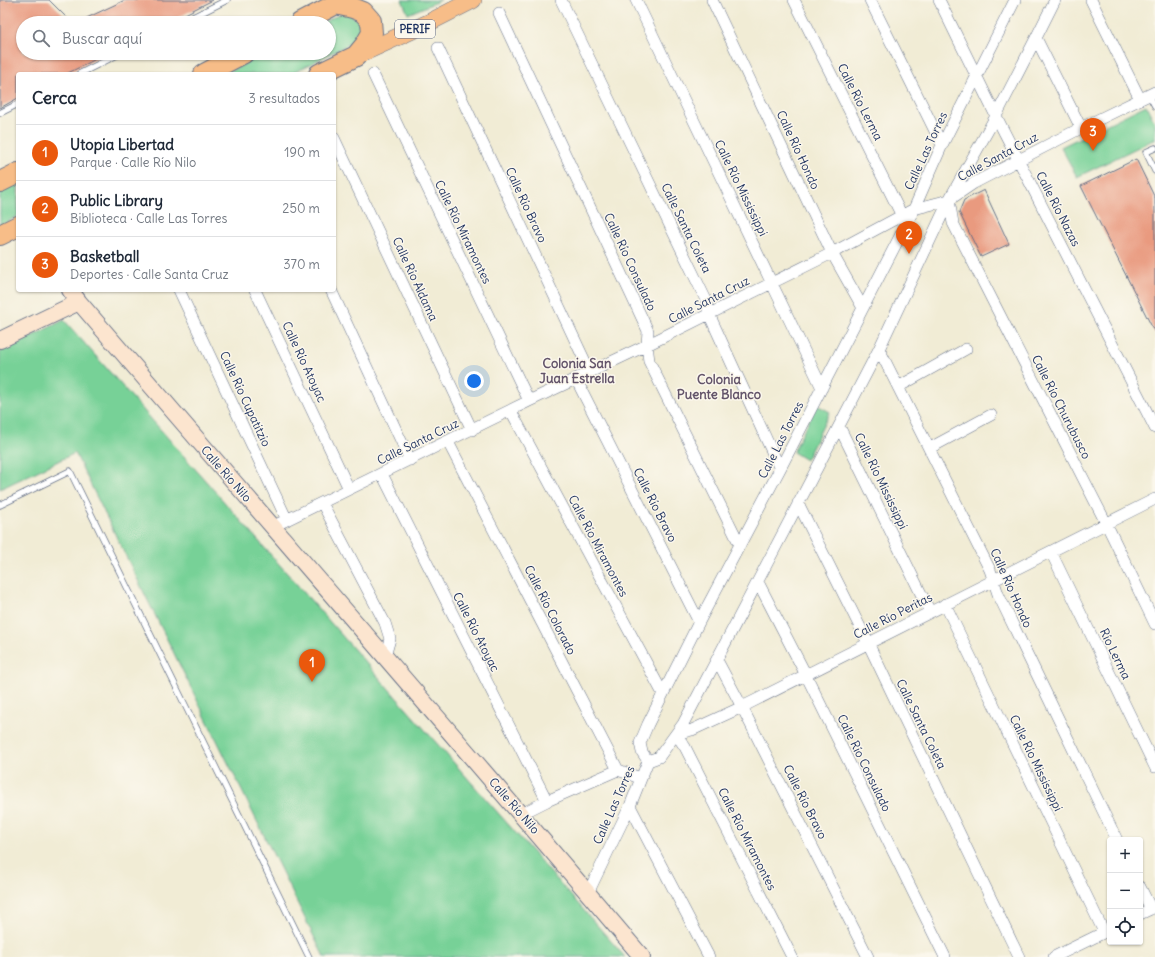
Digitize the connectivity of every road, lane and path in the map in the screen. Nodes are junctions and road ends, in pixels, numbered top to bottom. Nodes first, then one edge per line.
1 (227, 0) edge
2 (473, 0) edge
3 (561, 0) edge
4 (636, 0) edge
5 (712, 0) edge
6 (794, 0) edge
7 (870, 0) edge
8 (939, 0) edge
9 (1015, 0) edge
10 (1054, 0) edge
11 (1091, 0) edge
12 (337, 1) edge
13 (499, 13) dead end
14 (195, 16) edge
15 (312, 16) edge
16 (1036, 38) junction
17 (438, 48) dead end
18 (356, 56) junction
19 (107, 60) edge
20 (231, 60) edge
21 (83, 72) edge
22 (208, 72) edge
23 (324, 72) edge
24 (373, 74) dead end
25 (976, 77) junction
26 (1148, 95) edge
27 (16, 105) edge
28 (1155, 106) edge
29 (0, 113) edge
30 (996, 116) junction
31 (1081, 128) junction
32 (336, 142) edge
33 (942, 145) junction
34 (1155, 148) edge
35 (1019, 160) junction
36 (1155, 171) edge
37 (16, 174) edge
38 (0, 182) edge
39 (949, 200) junction
40 (914, 209) junction
41 (902, 216) junction
42 (16, 227) edge
43 (0, 235) edge
44 (832, 253) junction
45 (772, 283) junction
46 (180, 292) edge
47 (256, 292) edge
48 (332, 292) edge
49 (75, 296) edge
50 (863, 308) junction
51 (709, 314) junction
52 (0, 340) edge
53 (647, 345) junction
54 (879, 349) junction
55 (966, 349) dead end
56 (590, 372) junction
57 (576, 379) junction
58 (898, 387) junction
59 (822, 388) junction
60 (529, 401) junction
61 (511, 411) junction
62 (991, 415) dead end
63 (840, 426) junction
64 (1155, 428) edge
65 (472, 430) junction
66 (448, 442) junction
67 (930, 448) junction
68 (410, 460) junction
69 (780, 469) junction
70 (382, 474) junction
71 (349, 489) junction
72 (1155, 498) edge
73 (322, 503) junction
74 (798, 503) junction
75 (0, 505) edge
76 (287, 520) junction
77 (1106, 523) junction
78 (272, 527) junction
79 (740, 545) junction
80 (1051, 552) junction
81 (993, 581) junction
82 (758, 582) junction
83 (945, 604) junction
84 (930, 612) junction
85 (699, 622) junction
86 (1155, 624) edge
87 (868, 643) junction
88 (385, 656) junction
89 (717, 660) junction
90 (806, 675) junction
91 (663, 694) junction
92 (742, 707) junction
93 (676, 734) junction
94 (648, 761) junction
95 (1155, 767) edge
96 (618, 770) junction
97 (640, 778) junction
98 (547, 801) junction
99 (630, 806) junction
100 (521, 814) junction
101 (1116, 837) edge
102 (1143, 892) edge
103 (588, 893) junction
104 (1153, 908) edge
105 (1143, 913) edge
106 (1107, 931) edge
107 (309, 957) edge
108 (642, 957) edge
109 (709, 957) edge
110 (792, 957) edge
111 (868, 957) edge
112 (945, 957) edge
113 (1019, 957) edge
114 (1054, 957) edge

1 - 14 lane
2 - 18 main road, PERIF
3 - 51 street, Calle Santa Coleta
4 - 45 street, Calle Río Mississippi
5 - 44 street, Calle Río Hondo
6 - 41 street, Calle Río Lerma
7 - 33 street
8 - 25 street, Calle Río Nazas
9 - 25 street, Calle Las Torres
10 - 16 street
11 - 26 street
12 - 15 highway
12 - 18 highway
13 - 53 street, Calle Río Consulado
16 - 30 street
16 - 31 street
17 - 56 street, Calle Río Bravo
18 - 23 highway, PERIF
19 - 21 lane
20 - 22 highway
24 - 60 street, Calle Río Miramontes
25 - 30 street, Calle Río Nazas
25 - 33 street, Calle Las Torres
26 - 28 lane
26 - 31 street, Calle Santa Cruz
27 - 29 lane
30 - 35 street, Calle Río Nazas
30 - 39 street
31 - 35 street, Calle Santa Cruz
32 - 65 street, Calle Río Aldama
33 - 40 street, Calle Las Torres
34 - 36 lane
35 - 39 street, Calle Santa Cruz
35 - 64 street, Calle Río Nazas
37 - 38 highway
39 - 40 street, Calle Santa Cruz
39 - 54 street
39 - 77 street, Calle Río Churubusco
40 - 41 street, Calle Santa Cruz
40 - 50 street, Calle Las Torres
41 - 44 street, Calle Santa Cruz
42 - 43 highway
44 - 45 street, Calle Santa Cruz
44 - 50 street, Calle Río Hondo
45 - 51 street, Calle Santa Cruz
45 - 59 street, Calle Río Mississippi
46 - 76 street, Calle Río Cupatitzio
47 - 71 street, Calle Río Atoyac
48 - 68 street
49 - 52 street
49 - 78 street, Calle Río Nilo
50 - 59 street, Calle Las Torres
51 - 53 street, Calle Santa Cruz
51 - 69 street, Calle Santa Coleta
53 - 56 street, Calle Santa Cruz
53 - 79 street, Calle Río Consulado
54 - 58 street, Calle Río Hondo
54 - 63 street
55 - 58 street
56 - 57 street, Calle Santa Cruz
57 - 60 street, Calle Santa Cruz
57 - 85 street, Calle Río Bravo
58 - 67 street, Calle Río Hondo
59 - 69 street, Calle Las Torres
60 - 61 street, Calle Santa Cruz
61 - 65 street, Calle Santa Cruz
61 - 91 street, Calle Río Miramontes
62 - 67 street
63 - 74 street
63 - 84 street, Calle Río Mississippi
65 - 66 street, Calle Santa Cruz
66 - 68 street, Calle Santa Cruz
66 - 96 street, Calle Río Colorado
67 - 81 street, Calle Río Hondo
68 - 70 street, Calle Santa Cruz
69 - 79 street, Calle Las Torres
70 - 71 street, Calle Santa Cruz
70 - 98 street, Calle Río Atoyac
71 - 73 street, Calle Santa Cruz
72 - 77 street, Calle Río Peritas
73 - 76 street, Calle Santa Cruz
73 - 88 street
74 - 82 street
74 - 87 street, Calle Santa Coleta
75 - 107 lane
76 - 78 street, Calle Santa Cruz
77 - 80 street, Calle Río Peritas
77 - 86 street, Calle Río Churubusco
78 - 88 street, Calle Río Nilo
79 - 85 street, Calle Las Torres
80 - 81 street, Calle Río Peritas
80 - 95 street, Río Lerma
81 - 83 street, Calle Río Peritas
81 - 101 street, Calle Río Hondo
82 - 89 street
82 - 90 street, Calle Río Consulado
83 - 84 street, Calle Río Peritas
83 - 106 street, Calle Río Mississippi
84 - 87 street, Calle Río Peritas
85 - 91 street, Calle Las Torres
87 - 90 street, Calle Río Peritas
87 - 113 street, Calle Santa Coleta
88 - 100 street, Calle Río Nilo
89 - 92 street, Calle Río Bravo
89 - 93 street
90 - 92 street, Calle Río Peritas
90 - 112 street, Calle Río Consulado
91 - 94 street, Calle Las Torres
92 - 93 street, Calle Río Peritas
92 - 111 street, Calle Río Bravo
93 - 94 street
93 - 110 street, Calle Río Miramontes
94 - 97 street, Calle Las Torres
96 - 97 street
96 - 98 street
97 - 99 street, Calle Las Torres
98 - 100 street
99 - 103 street, Calle Las Torres
99 - 109 street
100 - 103 street, Calle Río Nilo
102 - 104 street
103 - 108 street, Calle Río Nilo
104 - 105 street
106 - 114 street

